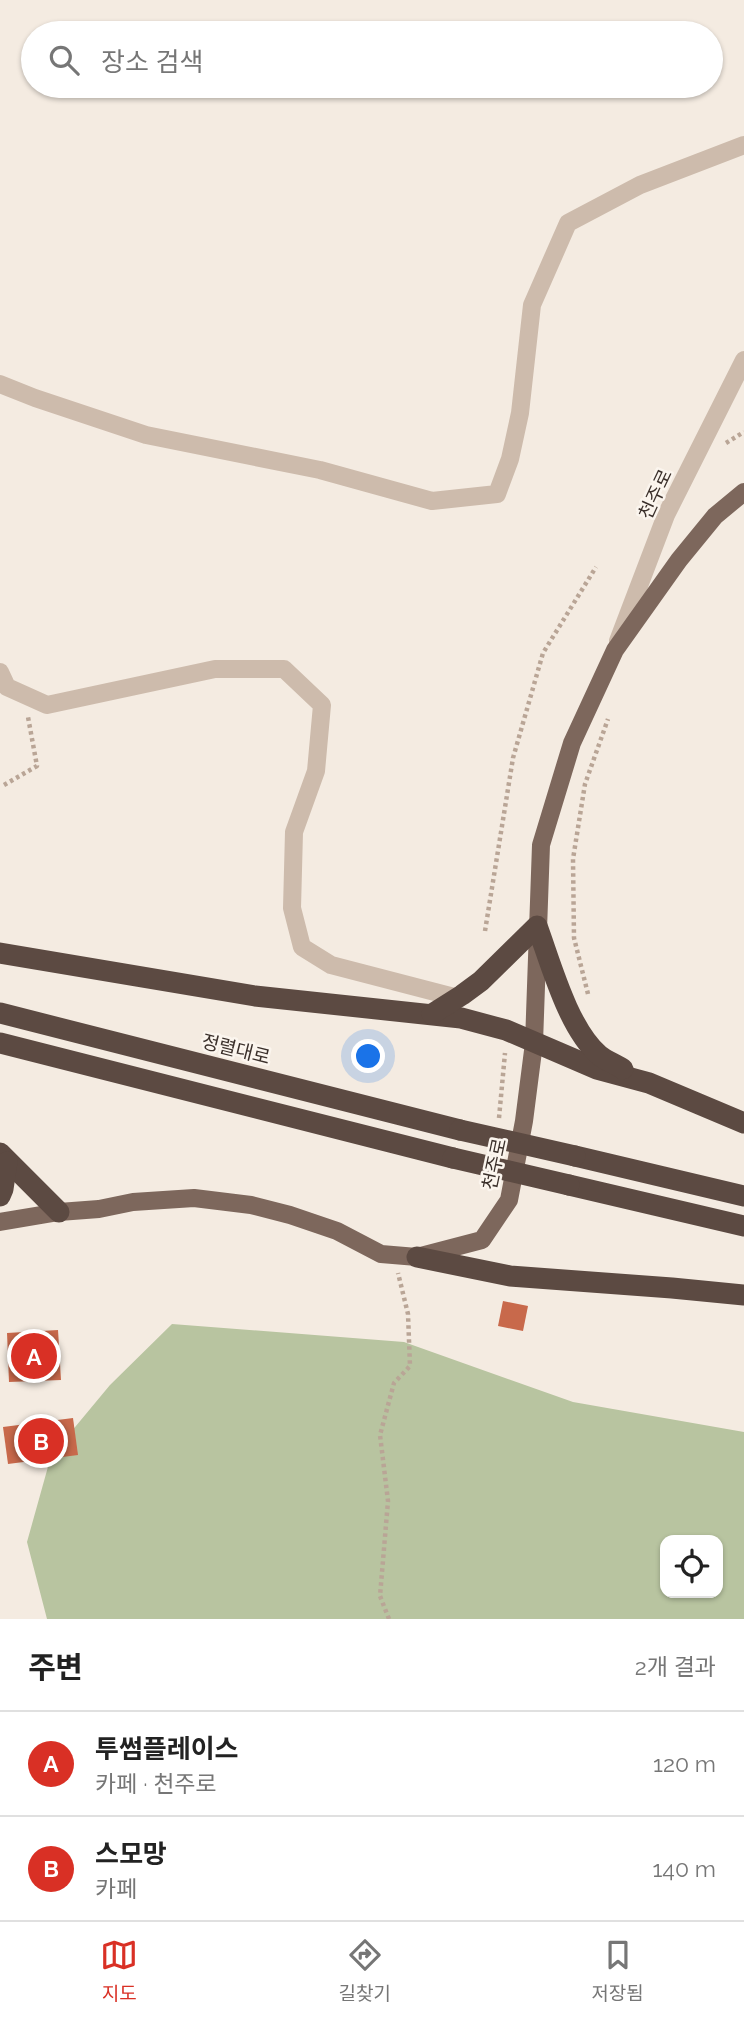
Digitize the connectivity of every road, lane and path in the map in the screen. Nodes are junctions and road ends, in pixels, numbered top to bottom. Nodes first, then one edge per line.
1 (744, 145) edge
2 (744, 360) edge
3 (0, 384) edge
4 (744, 432) edge
5 (722, 445) dead end
6 (744, 492) edge
7 (596, 567) dead end
8 (615, 650) junction
9 (0, 672) edge
10 (24, 695) junction
11 (610, 714) dead end
12 (4, 785) dead end
13 (537, 926) junction
14 (485, 931) dead end
15 (0, 953) edge
16 (458, 998) junction
17 (591, 1005) dead end
18 (0, 1013) edge
19 (432, 1014) junction
20 (0, 1043) edge
21 (534, 1043) junction
22 (506, 1048) dead end
23 (649, 1083) junction
24 (744, 1123) edge
25 (499, 1124) dead end
26 (3, 1157) edge
27 (0, 1196) edge
28 (744, 1196) edge
29 (59, 1212) junction
30 (0, 1222) edge
31 (744, 1226) edge
32 (414, 1264) junction
33 (744, 1295) edge
34 (389, 1619) edge

1 - 3 street
2 - 8 street, 천주로
4 - 5 path
6 - 8 main road, 천주로
7 - 14 path
8 - 13 main road, 천주로
9 - 10 street
10 - 12 path
10 - 16 street
11 - 17 path
13 - 16 highway
13 - 21 main road, 천주로
13 - 23 highway
15 - 19 highway
16 - 19 highway
18 - 28 highway, 정렬대로, bridge
19 - 21 highway
20 - 31 highway, bridge
21 - 23 highway
21 - 32 main road, 천주로
22 - 25 path
23 - 24 highway
26 - 27 highway
26 - 29 highway
29 - 30 main road, 천주로
29 - 32 main road, 천주로
32 - 33 highway
32 - 34 path

